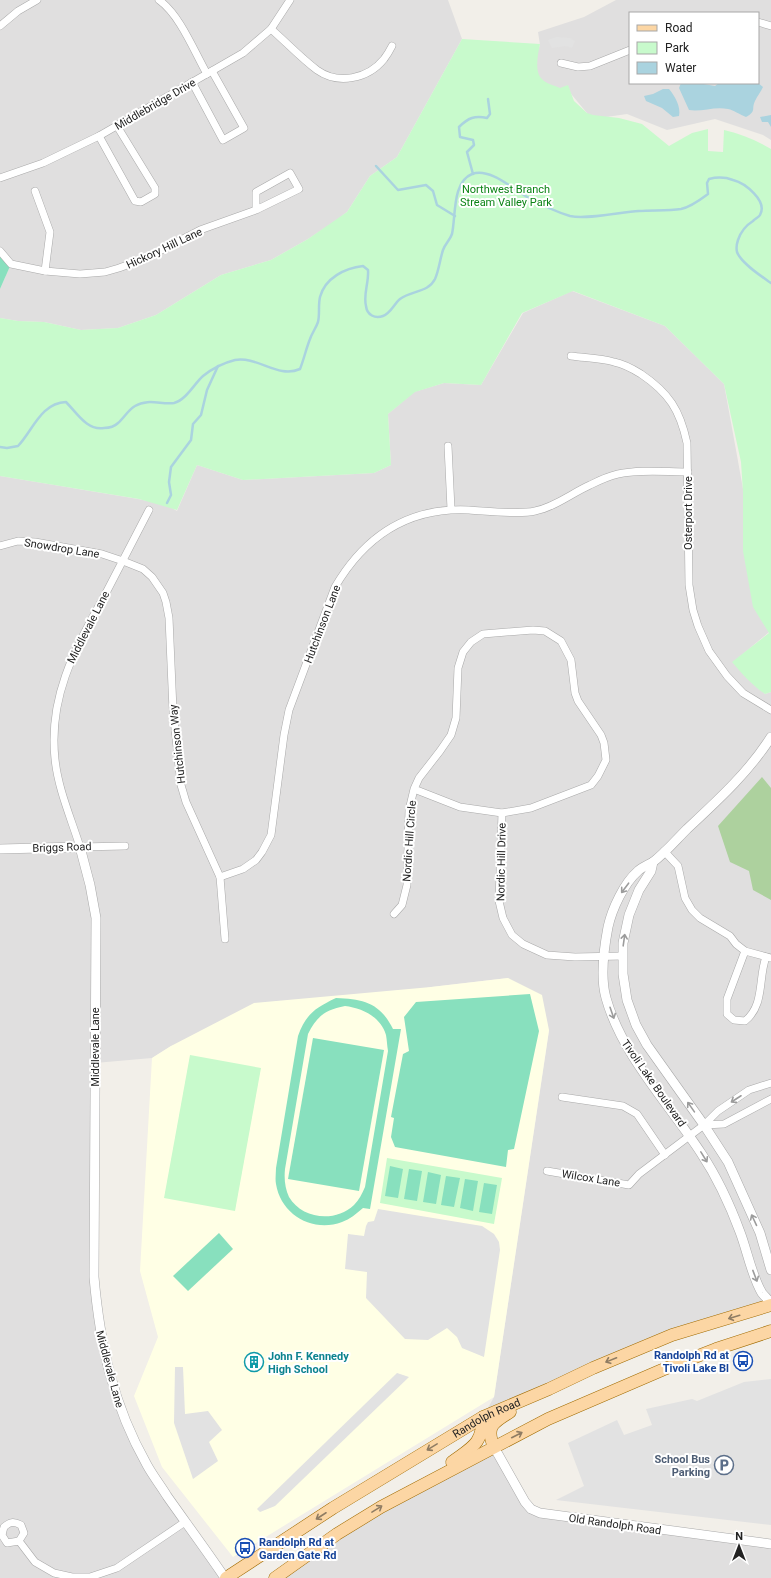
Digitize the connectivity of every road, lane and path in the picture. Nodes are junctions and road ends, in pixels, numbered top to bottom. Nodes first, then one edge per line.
1 (37, 0) edge
2 (290, 0) edge
3 (163, 1) edge
4 (759, 22) edge
5 (0, 26) edge
6 (771, 26) edge
7 (271, 29) junction
8 (392, 46) dead end
9 (629, 50) edge
10 (561, 63) dead end
11 (210, 73) junction
12 (192, 82) junction
13 (117, 126) junction
14 (99, 136) junction
15 (0, 178) edge
16 (35, 191) dead end
17 (256, 210) junction
18 (0, 251) edge
19 (45, 271) junction
20 (571, 356) dead end
21 (448, 446) dead end
22 (688, 472) junction
23 (451, 509) junction
24 (149, 510) dead end
25 (0, 546) edge
26 (123, 561) junction
27 (771, 710) edge
28 (771, 737) edge
29 (414, 789) junction
30 (502, 813) junction
31 (125, 846) dead end
32 (80, 847) junction
33 (0, 849) edge
34 (664, 851) junction
35 (652, 862) junction
36 (220, 877) junction
37 (394, 914) dead end
38 (224, 939) dead end
39 (745, 951) junction
40 (604, 956) junction
41 (623, 956) junction
42 (769, 958) edge
43 (771, 1083) edge
44 (562, 1097) dead end
45 (771, 1099) edge
46 (704, 1125) junction
47 (690, 1136) junction
48 (665, 1155) junction
49 (547, 1171) dead end
50 (771, 1270) edge
51 (771, 1304) edge
52 (771, 1331) edge
53 (549, 1389) junction
54 (483, 1417) junction
55 (494, 1447) junction
56 (426, 1482) junction
57 (185, 1522) junction
58 (19, 1541) dead end
59 (771, 1544) edge
60 (225, 1578) edge
61 (275, 1578) edge

1 - 5 street
2 - 7 street, Middlebridge Drive
3 - 11 street
4 - 6 street
7 - 8 street
7 - 11 street, Middlebridge Drive
9 - 10 street
11 - 12 street, Middlebridge Drive
11 - 12 street
12 - 13 street, Middlebridge Drive
13 - 14 street, Middlebridge Drive
13 - 14 street
14 - 15 street, Middlebridge Drive
16 - 19 street
17 - 17 street, Hickory Hill Lane
17 - 19 street, Hickory Hill Lane
18 - 19 street, Hickory Hill Lane
20 - 22 street, Osterport Drive
21 - 23 street
22 - 23 street, Hutchinson Lane
22 - 27 street, Osterport Drive
23 - 36 street, Hutchinson Lane
24 - 26 street, Middlevale Lane
25 - 26 street, Snowdrop Lane
26 - 32 street, Middlevale Lane
26 - 36 street, Hutchinson Way
28 - 34 street, Tivoli Lake Boulevard
29 - 30 street, Nordic Hill Circle
29 - 30 street, Nordic Hill Circle
29 - 37 street, Nordic Hill Circle
30 - 40 street, Nordic Hill Drive
31 - 32 street, Briggs Road
32 - 33 street, Briggs Road
32 - 57 street, Middlevale Lane
34 - 35 street, Tivoli Lake Boulevard
34 - 39 street
35 -> 40 street, Tivoli Lake Boulevard
41 -> 35 street, Tivoli Lake Boulevard
36 - 38 street, Hutchinson Way
39 - 42 street
39 - 42 street
40 - 41 street, Nordic Hill Drive
40 -> 47 street, Tivoli Lake Boulevard
46 -> 41 street, Tivoli Lake Boulevard
43 -> 46 street, Wilcox Lane
44 - 48 street
45 - 46 street
46 - 47 street, Wilcox Lane
50 -> 46 street, Tivoli Lake Boulevard
47 - 48 street, Wilcox Lane
47 -> 51 street, Tivoli Lake Boulevard
48 - 49 street, Wilcox Lane
51 -> 53 main road, Randolph Road
55 -> 52 main road
53 - 54 main road, Randolph Road
53 - 55 main road
54 - 56 main road
54 -> 60 main road, Randolph Road
55 - 56 main road
55 - 59 street, Old Randolph Road
61 -> 56 main road
57 - 58 street
57 - 60 street, Middlevale Lane

